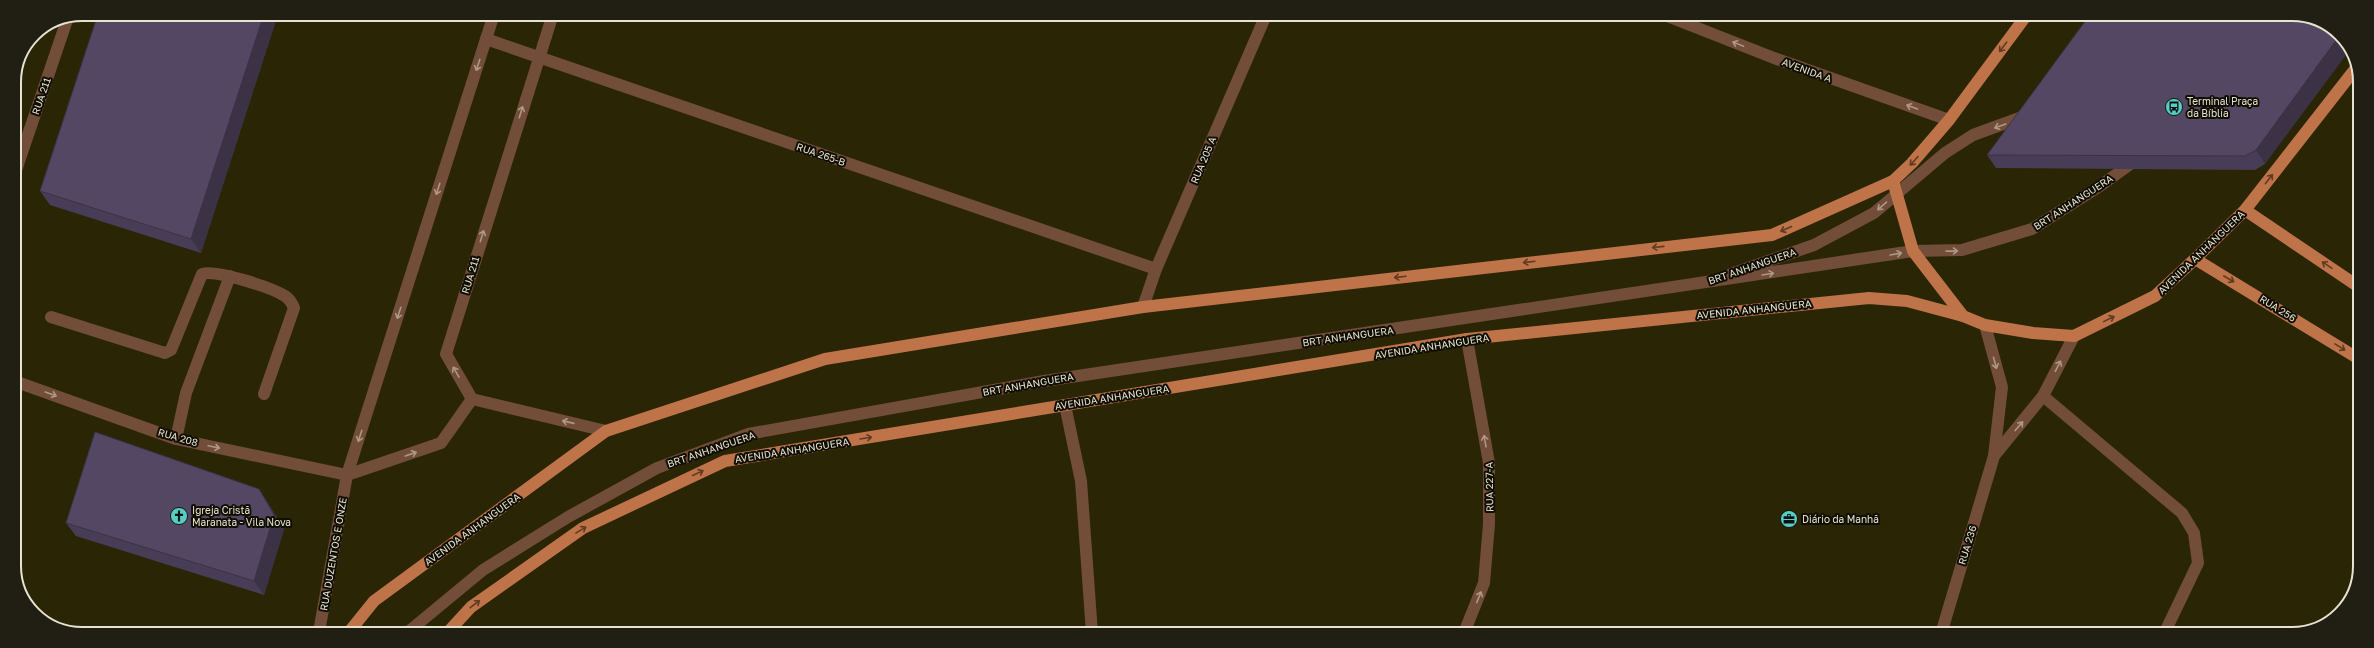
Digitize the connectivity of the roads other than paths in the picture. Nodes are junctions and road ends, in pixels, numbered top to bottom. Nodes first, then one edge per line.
1 (492, 21) edge
2 (550, 21) edge
3 (1263, 21) edge
4 (1680, 21) edge
5 (2022, 21) edge
6 (66, 23) edge
7 (486, 39) junction
8 (538, 56) junction
9 (2352, 73) edge
10 (2038, 111) edge
11 (1949, 120) junction
12 (2148, 150) edge
13 (21, 155) edge
14 (1893, 181) junction
15 (1897, 194) junction
16 (2245, 210) junction
17 (1913, 251) junction
18 (2195, 259) junction
19 (1156, 269) junction
20 (230, 276) junction
21 (2353, 283) edge
22 (1701, 284) junction
23 (1143, 307) junction
24 (1963, 316) junction
25 (51, 317) dead end
26 (1985, 325) junction
27 (2074, 336) junction
28 (1467, 339) junction
29 (2353, 355) edge
30 (21, 386) edge
31 (264, 394) dead end
32 (2043, 396) junction
33 (472, 399) junction
34 (1065, 405) junction
35 (606, 431) junction
36 (176, 439) junction
37 (1994, 456) junction
38 (347, 475) junction
39 (320, 627) edge
40 (353, 627) edge
41 (414, 627) edge
42 (453, 627) edge
43 (1092, 627) edge
44 (1466, 627) edge
45 (1943, 627) edge
46 (2167, 627) edge

1 - 7 street
2 - 8 street, RUA 211
3 - 19 street, RUA 205 A
11 -> 4 street, AVENIDA A
5 -> 11 main road, AVENIDA ANHANGUERA
6 - 13 street, RUA 211
7 - 8 street, RUA 265-B
7 -> 38 street
8 - 19 street, RUA 265-B
33 -> 8 street, RUA 211
16 -> 9 main road, AVENIDA ANHANGUERA
10 -> 15 street, BRT ANHANGUERA
11 -> 14 main road, AVENIDA ANHANGUERA
17 -> 12 street, BRT ANHANGUERA
14 - 15 main road
14 -> 23 main road, AVENIDA ANHANGUERA
15 - 17 main road
15 -> 22 street, BRT ANHANGUERA
16 - 18 main road, AVENIDA ANHANGUERA
21 -> 16 main road
22 -> 17 street, BRT ANHANGUERA
17 - 24 main road
27 -> 18 main road, AVENIDA ANHANGUERA
18 -> 29 main road, RUA 256
19 - 23 street, RUA 205 A
20 - 25 street
20 - 31 street
20 - 36 street
22 - 41 street, BRT ANHANGUERA
23 - 35 main road, AVENIDA ANHANGUERA
24 - 26 main road, AVENIDA ANHANGUERA
24 - 28 main road, AVENIDA ANHANGUERA
26 - 27 main road, AVENIDA ANHANGUERA
26 -> 37 street, RUA 236
32 -> 27 street, RUA 236
28 - 34 main road, AVENIDA ANHANGUERA
44 -> 28 street, RUA 227-A
30 -> 36 street, RUA 208
37 -> 32 street, RUA 236
32 - 46 street
35 -> 33 street
38 -> 33 street
42 -> 34 main road, AVENIDA ANHANGUERA
34 - 43 street
35 - 40 main road, AVENIDA ANHANGUERA
36 -> 38 street, RUA 208
37 - 45 street, RUA 236
38 - 39 street, RUA DUZENTOS E ONZE

